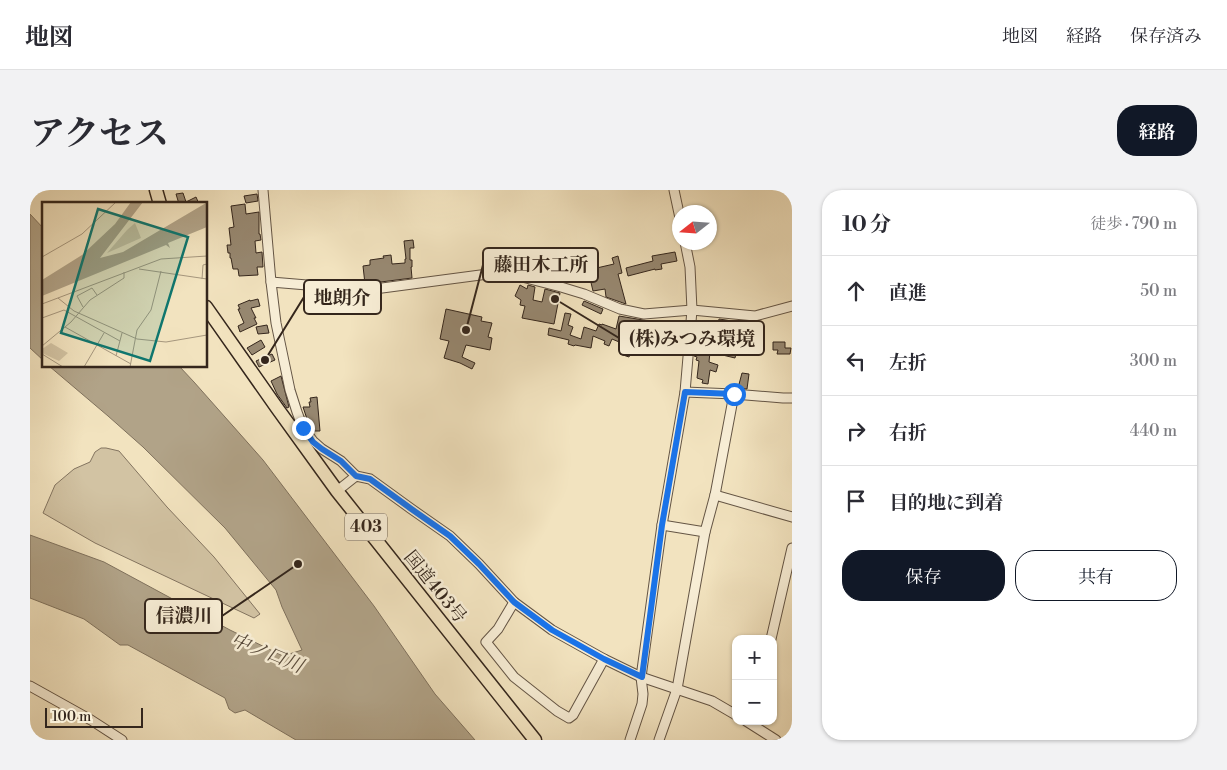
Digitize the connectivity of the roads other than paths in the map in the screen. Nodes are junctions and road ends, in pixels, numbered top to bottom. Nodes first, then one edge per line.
1 (263, 190) edge
2 (674, 190) edge
3 (677, 205) edge
4 (686, 250) edge
5 (271, 282) junction
6 (792, 306) edge
7 (208, 310) edge
8 (692, 310) junction
9 (685, 392) junction
10 (734, 394) junction
11 (792, 398) edge
12 (356, 476) junction
13 (337, 491) junction
14 (715, 495) junction
15 (792, 517) edge
16 (662, 525) junction
17 (705, 532) junction
18 (792, 548) edge
19 (514, 602) junction
20 (772, 635) edge
21 (604, 659) junction
22 (642, 677) junction
23 (30, 686) edge
24 (677, 689) junction
25 (732, 713) edge
26 (754, 725) edge
27 (122, 740) edge
28 (535, 740) edge
29 (630, 740) edge
30 (659, 740) edge
31 (776, 740) edge

1 - 5 street
2 - 3 street
4 - 8 street
5 - 8 street
5 - 12 street
6 - 8 street
7 - 13 highway, 国道403号 / 403
8 - 9 street
9 - 10 street
9 - 16 street
10 - 11 street
10 - 14 street
12 - 13 street
12 - 19 street
13 - 28 highway, 国道403号 / 403
14 - 15 street
14 - 17 street
16 - 17 street
16 - 22 street
17 - 24 street
18 - 20 street
19 - 21 street
19 - 21 street
21 - 22 street
22 - 24 street
22 - 29 street
23 - 27 street
24 - 25 street
24 - 30 street
26 - 31 street

